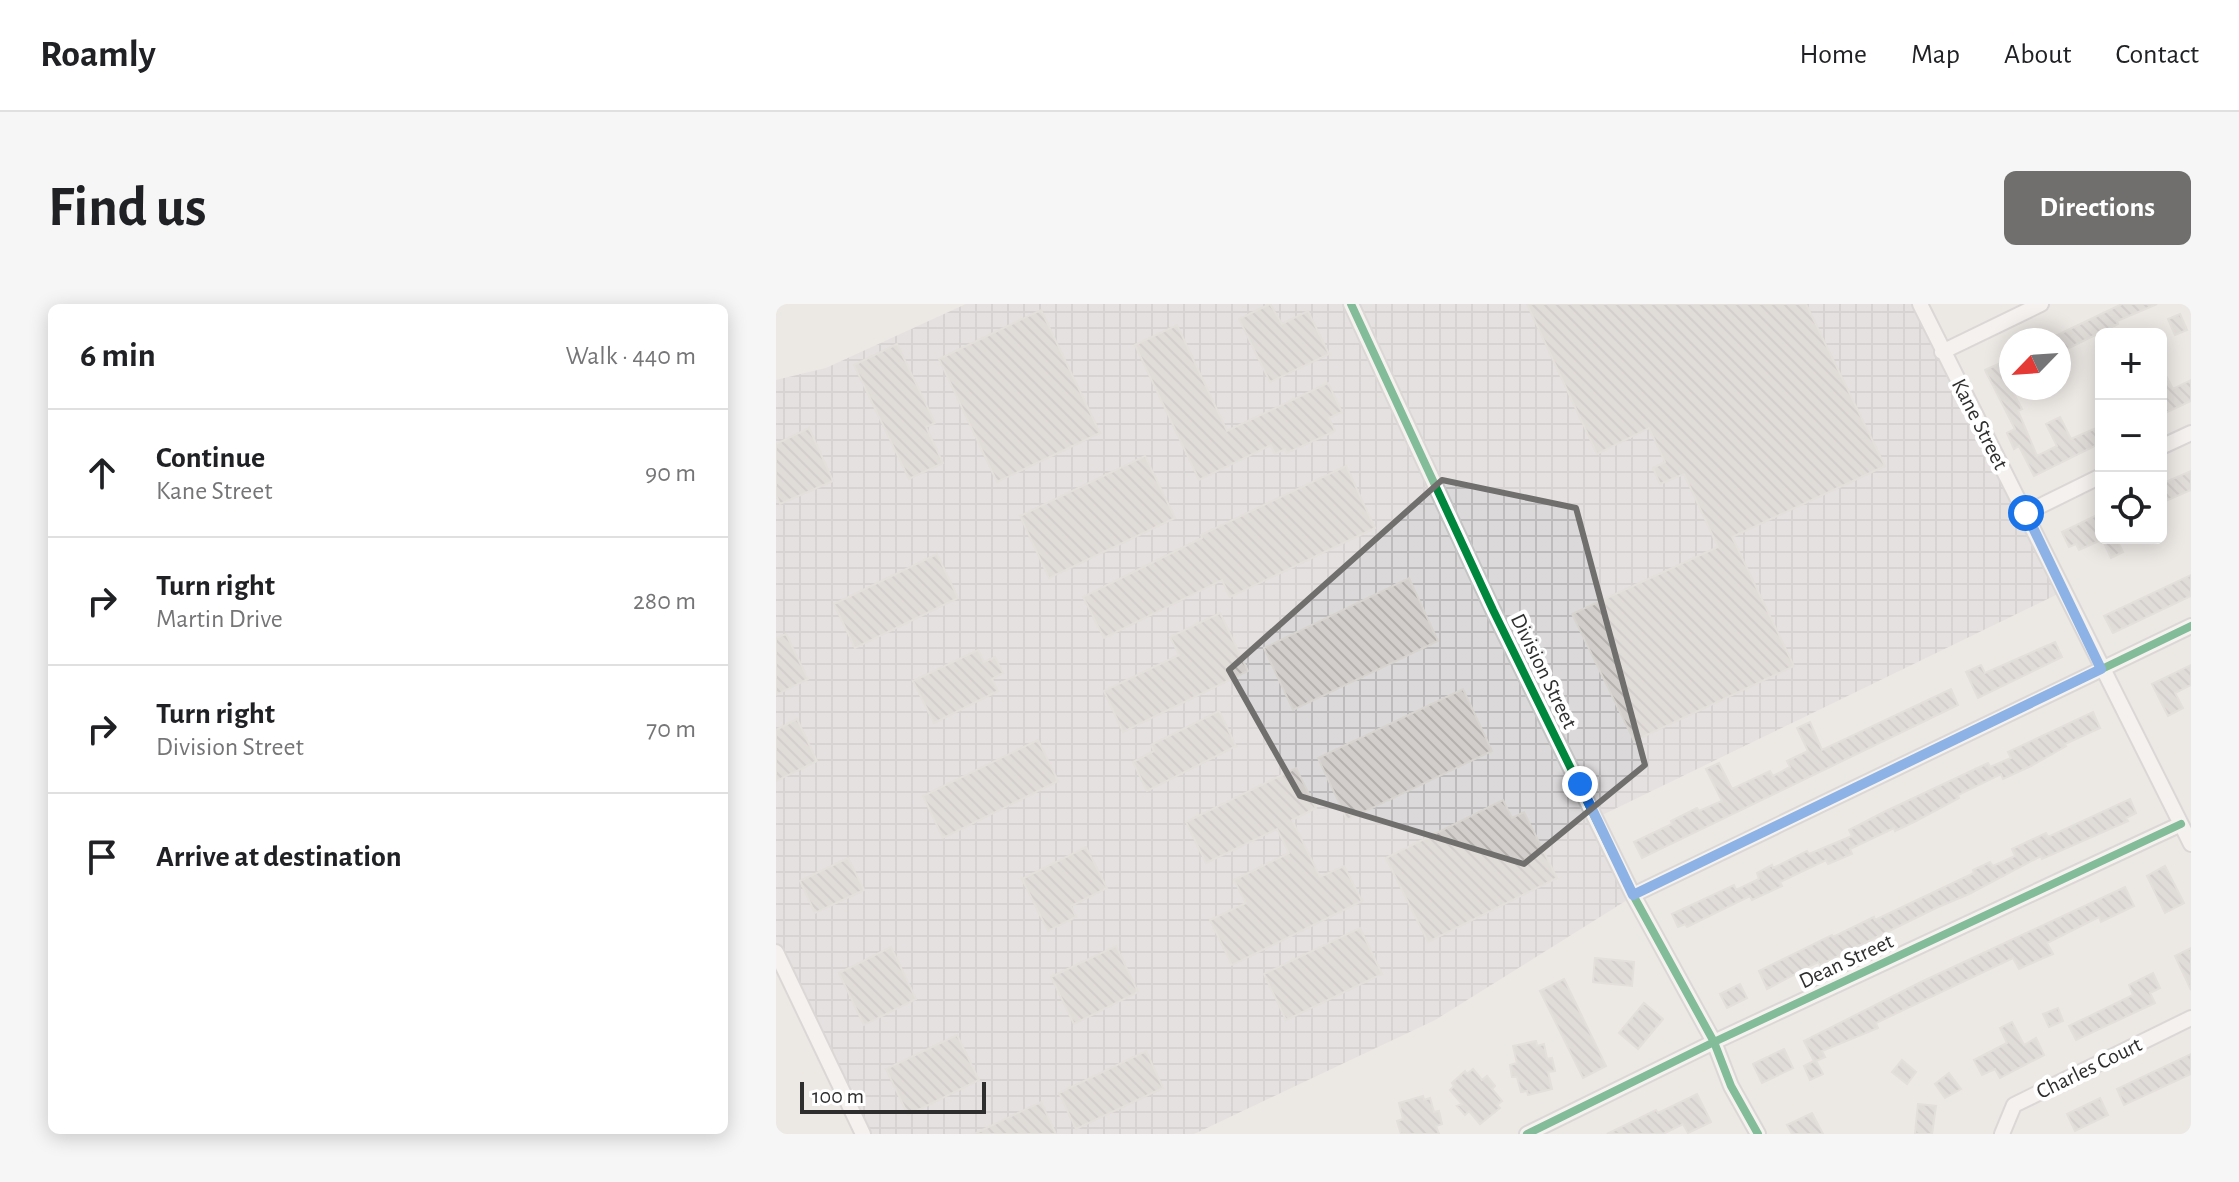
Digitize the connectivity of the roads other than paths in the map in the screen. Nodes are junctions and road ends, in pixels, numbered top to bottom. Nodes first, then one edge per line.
1 (1351, 304) edge
2 (1920, 304) edge
3 (2041, 304) edge
4 (1942, 352) junction
5 (2191, 433) edge
6 (2167, 444) edge
7 (2095, 479) edge
8 (2026, 513) junction
9 (2191, 626) edge
10 (2101, 669) junction
11 (2181, 824) junction
12 (2191, 844) edge
13 (1633, 895) junction
14 (776, 952) edge
15 (2191, 1018) edge
16 (1714, 1042) junction
17 (863, 1134) edge
18 (1527, 1134) edge
19 (1758, 1134) edge
20 (2002, 1134) edge

1 - 13 street, Division Street
2 - 4 street, Kane Street
3 - 4 street
4 - 8 street, Kane Street
5 - 6 street
7 - 8 street
8 - 10 street, Kane Street
9 - 10 street
10 - 11 street, Kane Street
10 - 13 street
11 - 12 street, Kane Street
11 - 16 street, Dean Street
13 - 16 street, Division Street
14 - 17 street
15 - 20 street, Charles Court
16 - 18 street, Dean Street
16 - 19 street, Division Street

